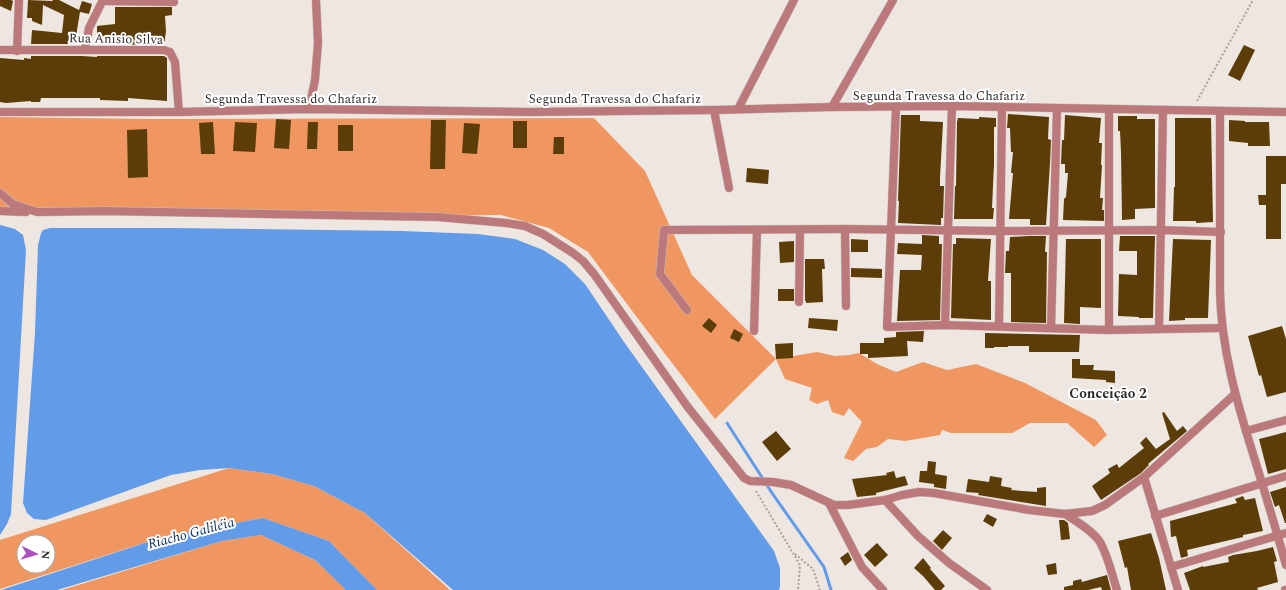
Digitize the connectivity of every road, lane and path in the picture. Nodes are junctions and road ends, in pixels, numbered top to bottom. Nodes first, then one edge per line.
1 (19, 0) edge
2 (103, 0) edge
3 (316, 0) edge
4 (794, 0) edge
5 (893, 0) edge
6 (1253, 0) edge
7 (174, 2) dead end
8 (0, 50) edge
9 (17, 50) junction
10 (85, 50) junction
11 (952, 106) junction
12 (832, 107) junction
13 (896, 107) junction
14 (1002, 108) junction
15 (309, 109) junction
16 (738, 109) junction
17 (1057, 109) junction
18 (1109, 109) junction
19 (714, 110) junction
20 (1163, 110) junction
21 (1192, 111) junction
22 (1220, 111) junction
23 (0, 112) edge
24 (179, 112) junction
25 (1286, 112) edge
26 (729, 188) dead end
27 (0, 193) edge
28 (0, 211) edge
29 (37, 212) junction
30 (845, 229) junction
31 (757, 230) junction
32 (800, 230) junction
33 (890, 230) junction
34 (1109, 230) junction
35 (1160, 230) junction
36 (949, 231) junction
37 (1000, 231) junction
38 (1054, 231) junction
39 (1220, 232) junction
40 (800, 302) dead end
41 (846, 306) dead end
42 (687, 310) dead end
43 (944, 325) junction
44 (999, 326) junction
45 (1050, 328) junction
46 (1159, 328) junction
47 (1222, 328) junction
48 (1109, 330) junction
49 (754, 331) dead end
50 (1235, 394) junction
51 (1286, 420) edge
52 (1246, 431) junction
53 (1286, 476) edge
54 (1144, 477) junction
55 (753, 481) junction
56 (1262, 484) junction
57 (885, 500) junction
58 (829, 503) junction
59 (1065, 514) junction
60 (1155, 516) junction
61 (1286, 533) edge
62 (1278, 536) junction
63 (794, 553) junction
64 (1286, 565) edge
65 (1170, 567) junction
66 (798, 590) edge
67 (820, 590) edge
68 (883, 590) edge
69 (986, 590) edge
70 (1117, 590) edge
71 (1178, 590) edge

1 - 9 street
2 - 7 street
2 - 10 street
3 - 15 street
4 - 16 street
5 - 12 street
6 - 21 path
8 - 9 street, Rua Anisio Silva
9 - 10 street, Rua Anisio Silva
10 - 24 street, Rua Anisio Silva
11 - 13 street, Segunda Travessa do Chafariz
11 - 14 street, Segunda Travessa do Chafariz
11 - 36 street
12 - 13 street, Segunda Travessa do Chafariz
12 - 16 street, Segunda Travessa do Chafariz
13 - 33 street
14 - 17 street, Segunda Travessa do Chafariz
14 - 37 street
15 - 19 street, Segunda Travessa do Chafariz
15 - 24 street, Segunda Travessa do Chafariz
16 - 19 street, Segunda Travessa do Chafariz
17 - 18 street, Segunda Travessa do Chafariz
17 - 38 street
18 - 20 street, Segunda Travessa do Chafariz
18 - 34 street
19 - 26 street
20 - 21 street, Segunda Travessa do Chafariz
20 - 35 street
21 - 22 street, Segunda Travessa do Chafariz
22 - 25 street, Segunda Travessa do Chafariz
22 - 39 street
23 - 24 street, Segunda Travessa do Chafariz
27 - 29 street
28 - 29 street
29 - 55 street
30 - 32 street
30 - 33 street
30 - 41 street
31 - 32 street
31 - 42 street
31 - 49 street
32 - 40 street
33 - 36 street
33 - 43 street
34 - 35 street
34 - 38 street
34 - 48 street
35 - 39 street
35 - 46 street
36 - 37 street
36 - 43 street
37 - 38 street
37 - 44 street
38 - 45 street
39 - 47 street
43 - 44 street
44 - 45 street
45 - 48 street
46 - 47 street
46 - 48 street
47 - 50 street
50 - 52 street
50 - 54 street
51 - 52 street
52 - 56 street
53 - 56 street
54 - 59 street
54 - 60 street
55 - 58 street
55 - 63 path
56 - 60 street
56 - 62 street
57 - 58 street
57 - 59 street
57 - 69 street
58 - 68 street
59 - 70 street
60 - 65 street
61 - 62 street
62 - 64 street
62 - 65 street
63 - 66 path
63 - 67 path
65 - 71 street

